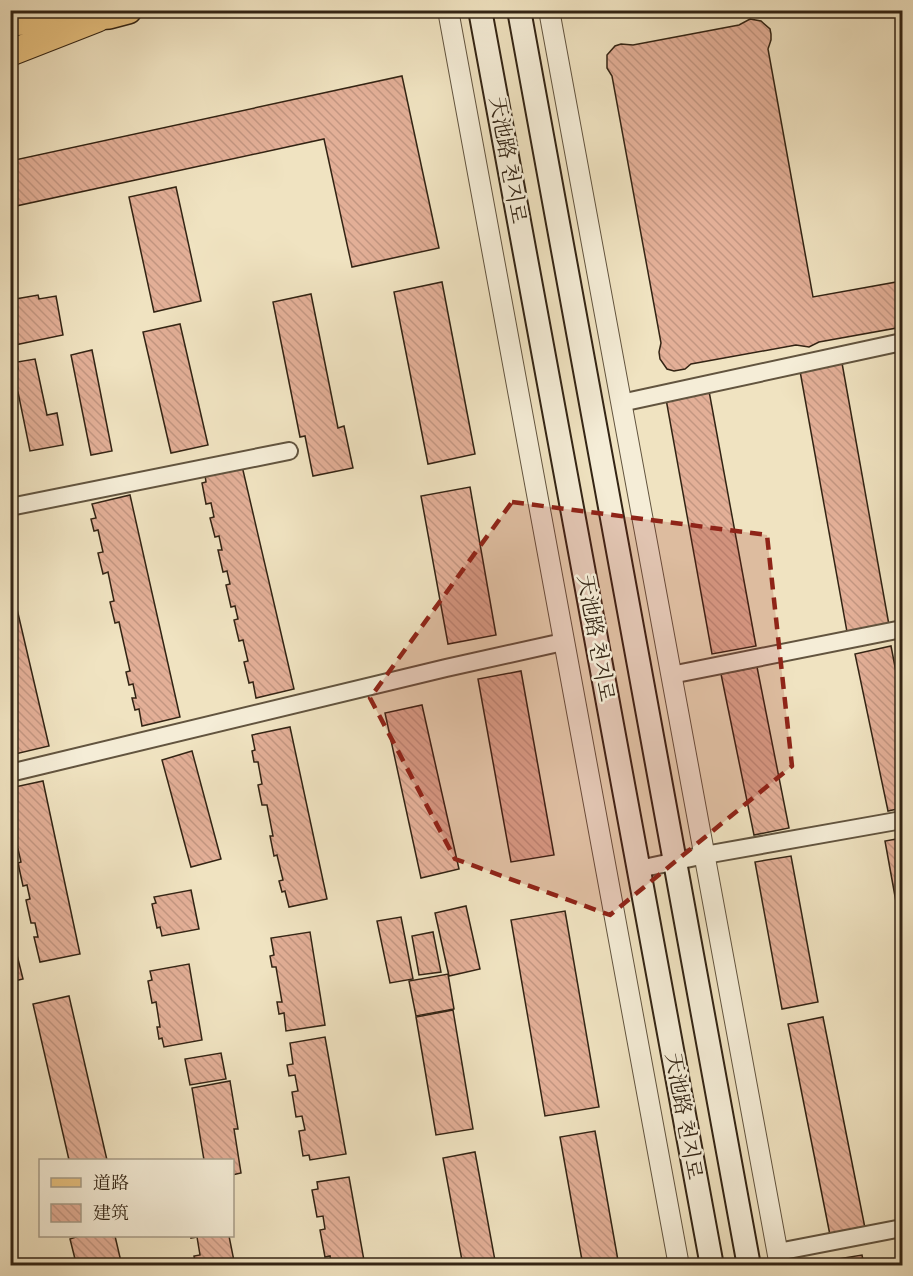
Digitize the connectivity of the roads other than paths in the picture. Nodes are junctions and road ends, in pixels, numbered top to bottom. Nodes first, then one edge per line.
1 (448, 10) edge
2 (480, 10) edge
3 (519, 10) edge
4 (549, 10) edge
5 (119, 13) edge
6 (58, 14) edge
7 (10, 22) edge
8 (10, 47) edge
9 (10, 53) edge
10 (903, 342) edge
11 (621, 403) junction
12 (289, 451) dead end
13 (10, 507) edge
14 (903, 629) edge
15 (563, 642) junction
16 (671, 675) junction
17 (10, 773) edge
18 (903, 820) edge
19 (705, 855) junction
20 (675, 862) junction
21 (639, 869) junction
22 (903, 1228) edge
23 (779, 1259) edge
24 (679, 1266) edge
25 (712, 1266) edge
26 (749, 1266) edge

1 - 15 street, 天池路 천지로
2 - 21 main road, 天池路 천지로
3 - 20 main road, 天池路 천지로
4 - 11 street
5 - 6 highway
5 - 9 main road
6 - 7 highway
6 - 8 main road
10 - 11 street
11 - 16 street
12 - 13 street
14 - 16 street
15 - 17 street
15 - 24 street, 天池路 천지로
16 - 19 street
18 - 19 street
19 - 20 street
19 - 23 street
20 - 21 street
20 - 26 main road, 天池路 천지로
21 - 25 main road, 天池路 천지로
22 - 23 street

